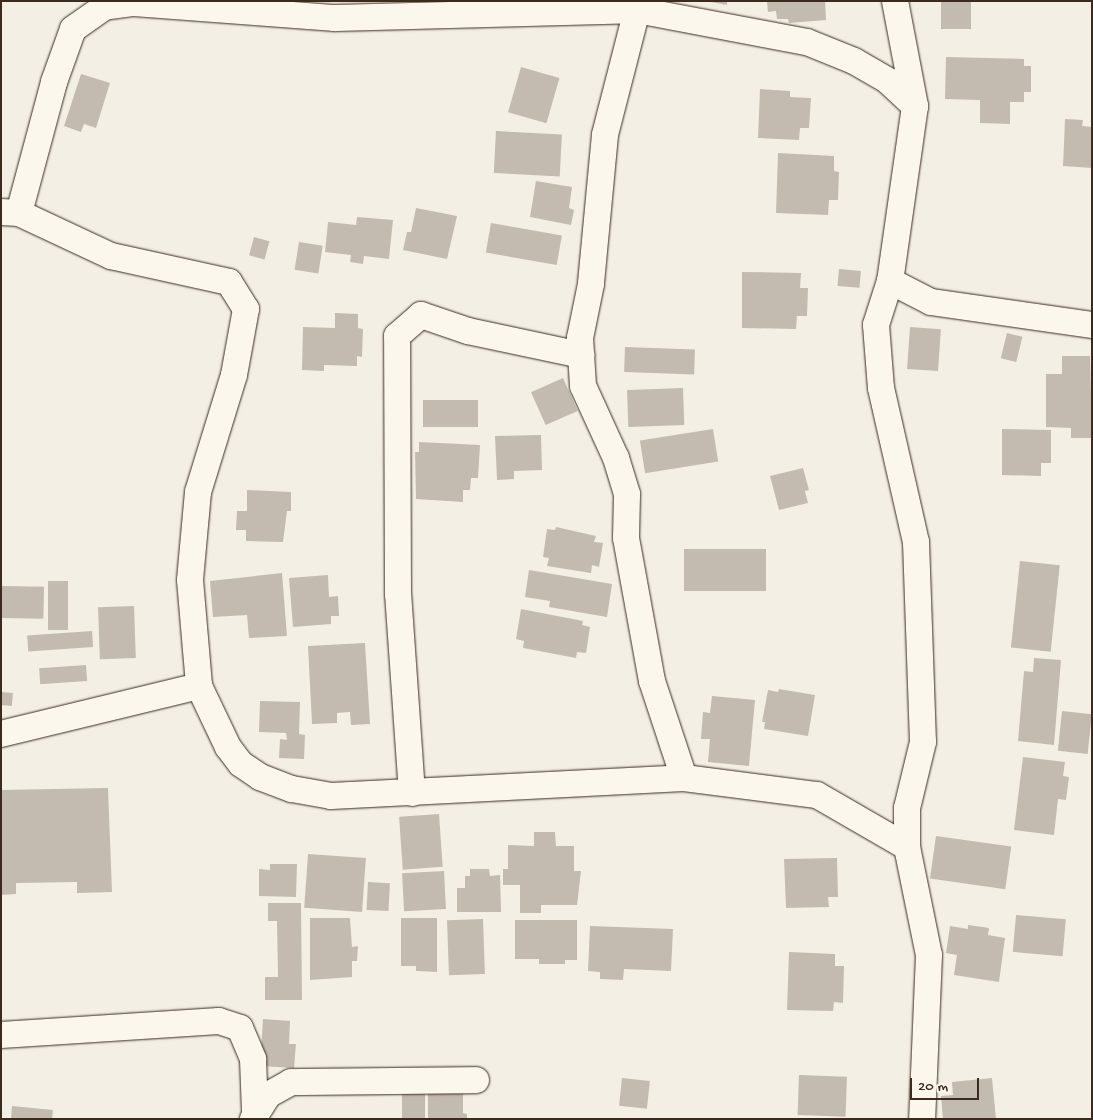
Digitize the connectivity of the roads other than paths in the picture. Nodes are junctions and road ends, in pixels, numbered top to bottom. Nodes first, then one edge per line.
1 (895, 1) edge
2 (338, 10) edge
3 (637, 10) junction
4 (915, 106) junction
5 (10, 212) edge
6 (890, 281) junction
7 (1092, 324) edge
8 (581, 355) junction
9 (199, 686) junction
10 (1, 734) edge
11 (684, 778) junction
12 (412, 793) junction
13 (907, 848) junction
14 (1, 1035) edge
15 (476, 1080) dead end
16 (254, 1115) edge
17 (922, 1119) edge

1 - 4 street
2 - 3 street
2 - 5 street
3 - 4 street
3 - 8 street
4 - 6 street
5 - 9 street
6 - 7 street
6 - 13 street
8 - 11 street
8 - 12 street
9 - 10 street
9 - 12 street
11 - 12 street
11 - 13 street
13 - 17 street
14 - 16 street
15 - 16 street

